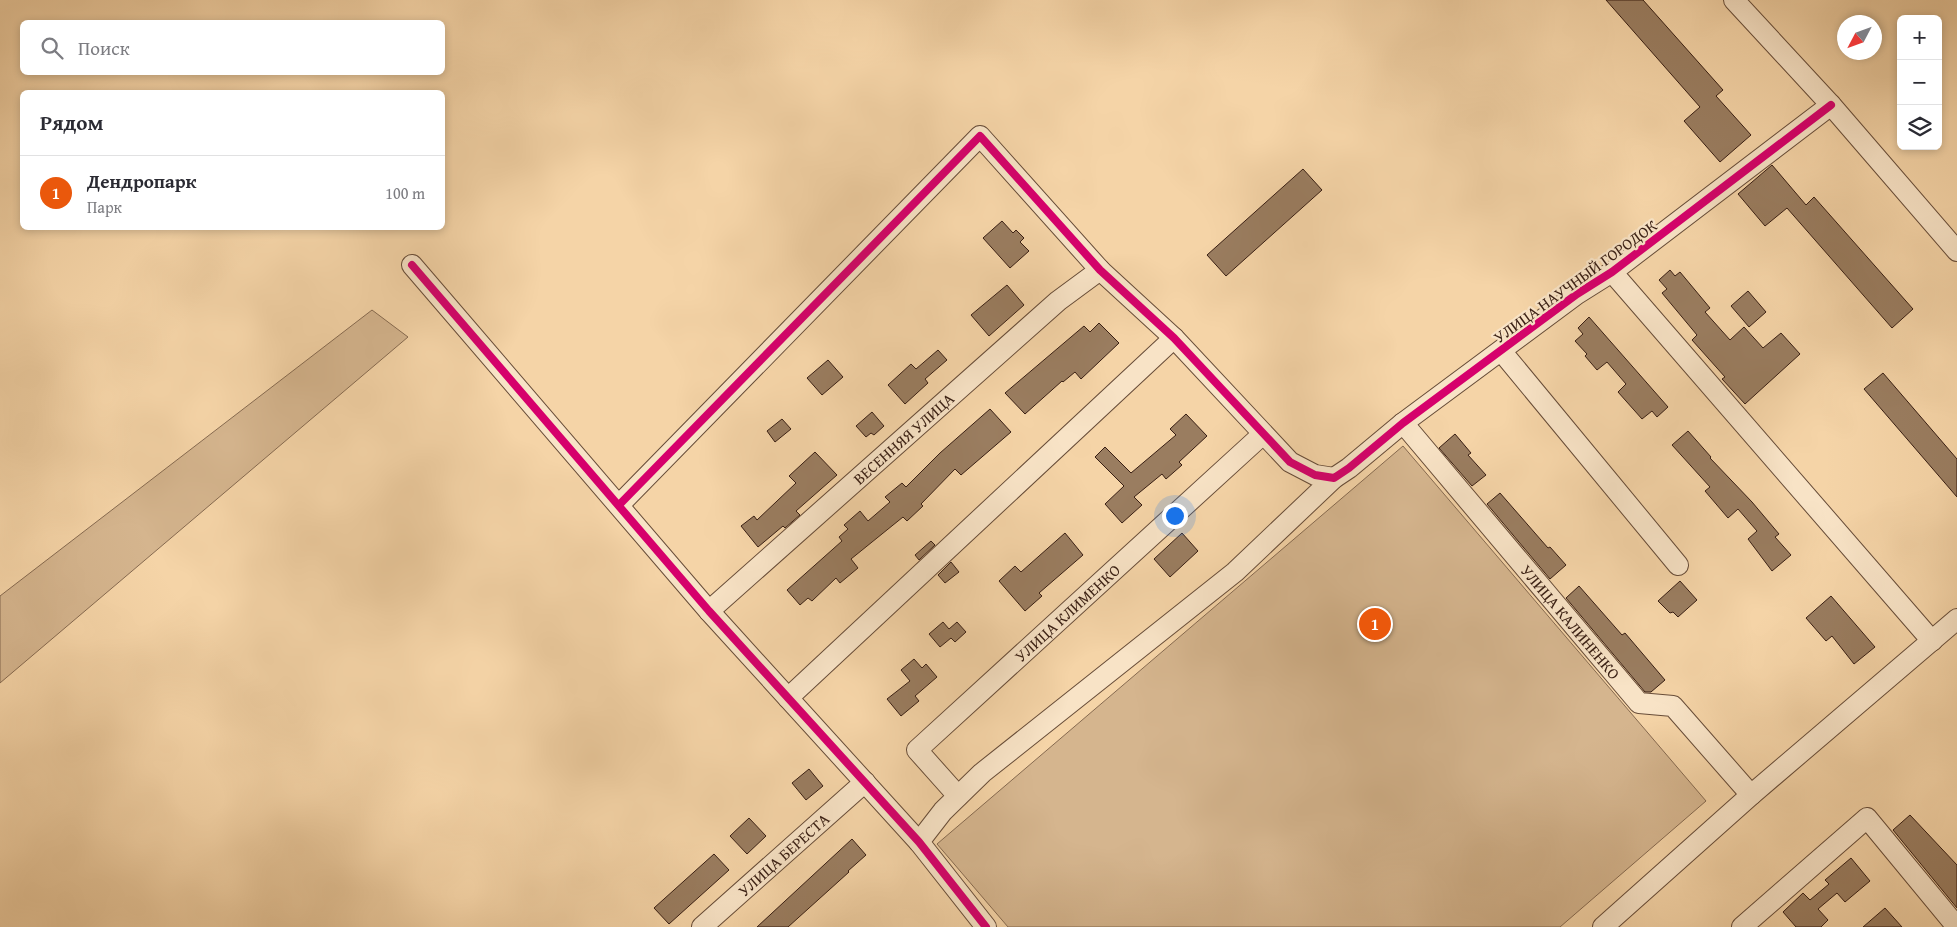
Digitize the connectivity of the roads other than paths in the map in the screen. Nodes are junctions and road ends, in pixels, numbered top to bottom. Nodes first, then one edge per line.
1 (1734, 0) edge
2 (1831, 105) junction
3 (1957, 251) edge
4 (412, 265) dead end
5 (1100, 270) junction
6 (1612, 272) junction
7 (1174, 338) junction
8 (1502, 352) junction
9 (1404, 423) junction
10 (1263, 434) junction
11 (1334, 478) junction
12 (619, 506) junction
13 (1678, 565) dead end
14 (710, 611) junction
15 (1957, 619) edge
16 (1932, 641) junction
17 (788, 698) junction
18 (865, 782) junction
19 (1751, 795) junction
20 (958, 796) junction
21 (919, 842) junction
22 (702, 927) edge
23 (986, 927) edge
24 (1603, 927) edge
25 (1742, 927) edge
26 (1957, 927) edge

1 - 2 street
2 - 3 street
2 - 6 street, УЛИЦА НАУЧНЫЙ ГОРОДОК
4 - 12 street
5 - 7 street
5 - 12 street
5 - 14 street, ВЕСЕННЯЯ УЛИЦА
6 - 8 street, УЛИЦА НАУЧНЫЙ ГОРОДОК
6 - 16 street, УЛИЦА НАУЧНЫЙ ГОРОДОК
7 - 10 street
7 - 17 street
8 - 9 street, УЛИЦА НАУЧНЫЙ ГОРОДОК
8 - 13 street
9 - 11 street, УЛИЦА НАУЧНЫЙ ГОРОДОК
9 - 19 street, УЛИЦА КАЛИНЕНКО
10 - 11 street
10 - 20 street, УЛИЦА КЛИМЕНКО
11 - 20 street, УЛИЦА НАУЧНЫЙ ГОРОДОК
12 - 14 street
14 - 17 street
15 - 16 street
16 - 19 street
17 - 18 street
18 - 21 street
18 - 22 street, УЛИЦА БЕРЕСТА
19 - 24 street
20 - 21 street, УЛИЦА НАУЧНЫЙ ГОРОДОК
21 - 23 street
25 - 26 street

